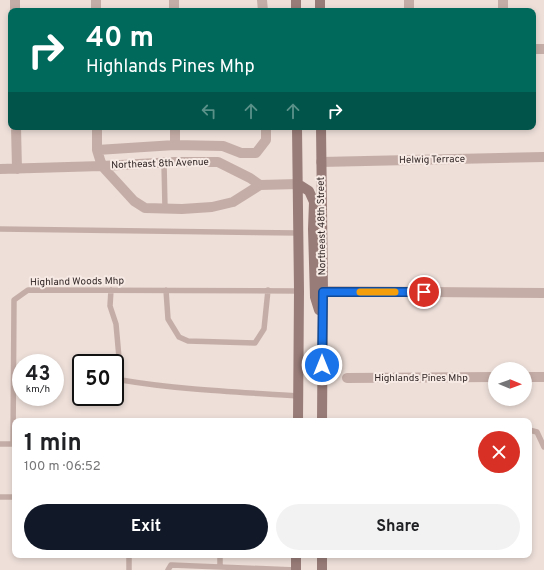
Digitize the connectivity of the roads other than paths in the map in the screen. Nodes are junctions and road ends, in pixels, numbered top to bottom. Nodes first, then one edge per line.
1 (16, 130) edge
2 (97, 130) edge
3 (175, 130) edge
4 (266, 130) edge
5 (298, 130) edge
6 (320, 130) edge
7 (175, 145) junction
8 (97, 150) junction
9 (544, 158) edge
10 (321, 162) junction
11 (164, 163) junction
12 (102, 166) junction
13 (0, 169) edge
14 (17, 169) junction
15 (298, 184) junction
16 (260, 185) junction
17 (165, 208) junction
18 (0, 229) edge
19 (299, 233) junction
20 (111, 290) junction
21 (166, 290) junction
22 (268, 290) junction
23 (299, 290) junction
24 (323, 292) junction
25 (544, 293) edge
26 (322, 322) junction
27 (488, 377) edge
28 (532, 377) edge
29 (544, 377) edge
30 (347, 378) dead end
31 (298, 396) junction
32 (14, 418) edge
33 (298, 418) edge
34 (322, 418) edge
35 (532, 431) edge
36 (0, 444) edge
37 (12, 444) edge
38 (544, 447) edge
39 (0, 497) edge
40 (12, 497) edge
41 (129, 558) edge
42 (220, 558) edge
43 (296, 558) edge
44 (322, 558) edge
45 (220, 567) junction
46 (258, 569) edge
47 (129, 570) edge
48 (168, 570) edge
49 (296, 570) edge
50 (322, 570) edge

1 - 14 street
2 - 8 street
3 - 7 street
4 - 7 street, Northeast 8th Avenue
5 - 15 main road
6 - 10 main road, Northeast 48th Street
7 - 8 street, Northeast 8th Avenue
8 - 12 street
9 - 10 street, Helwig Terrace
10 - 24 main road, Northeast 48th Street
11 - 12 street, Northeast 8th Avenue
11 - 16 street, Northeast 8th Avenue
11 - 17 lane
12 - 14 street, Northeast 8th Avenue
12 - 17 street, Northeast 8th Avenue
13 - 14 street, Northeast 8th Avenue
15 - 16 street
15 - 19 main road
15 - 26 main road
16 - 17 street, Northeast 8th Avenue
18 - 19 lane
19 - 23 main road
20 - 21 lane, Highland Woods Mhp
20 - 31 lane
20 - 32 lane, Highland Woods Mhp
21 - 22 lane, Highland Woods Mhp
21 - 22 lane
22 - 23 lane, Highland Woods Mhp
23 - 31 main road
24 - 25 street
24 - 26 main road, Northeast 48th Street
26 - 34 main road, Northeast 48th Street
27 - 30 street, Highlands Pines Mhp
28 - 29 street
31 - 33 main road
35 - 38 lane
36 - 37 lane
39 - 40 lane
41 - 47 lane
42 - 45 lane
43 - 49 main road
44 - 50 main road
45 - 46 lane
45 - 48 lane
46 - 49 lane

